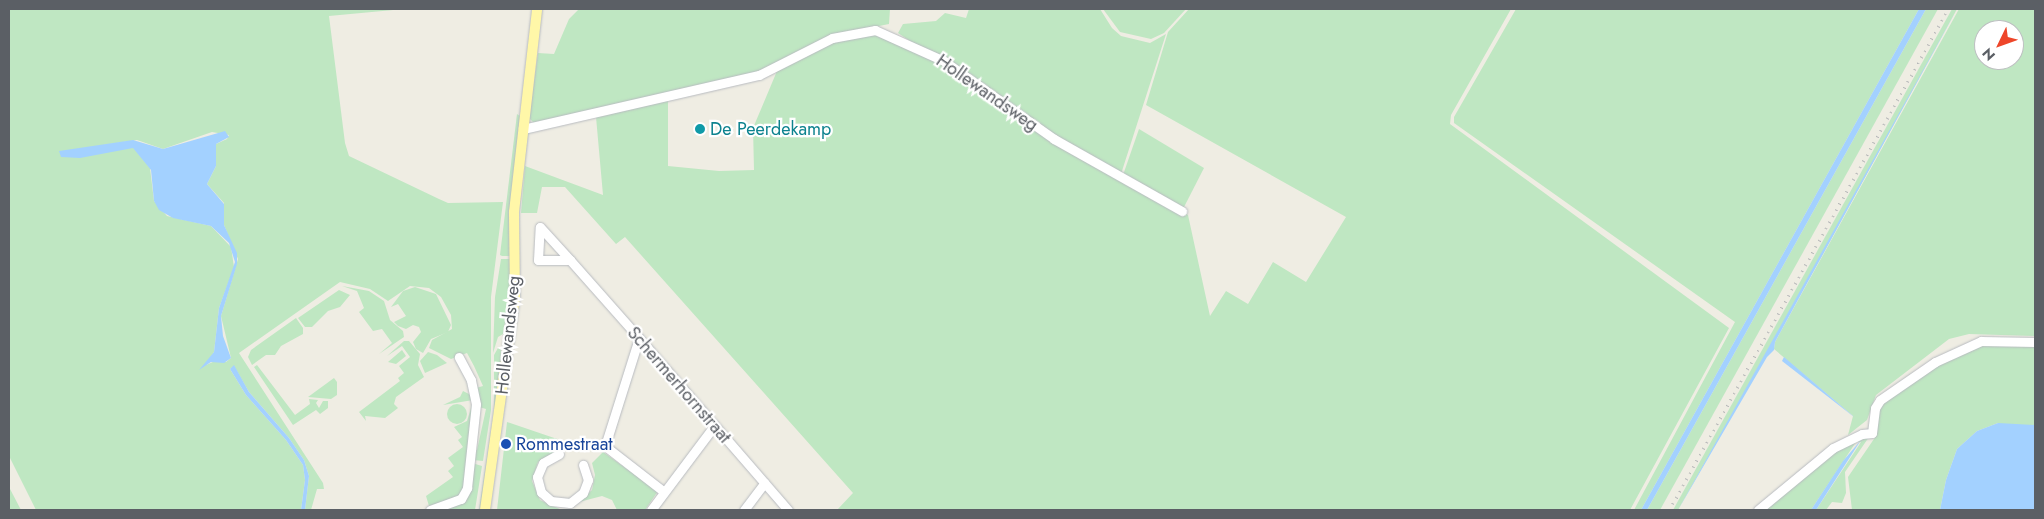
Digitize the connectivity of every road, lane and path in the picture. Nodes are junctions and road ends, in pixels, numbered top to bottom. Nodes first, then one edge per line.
1 (537, 9) edge
2 (523, 129) junction
3 (1182, 210) dead end
4 (570, 260) dead end
5 (639, 338) junction
6 (2035, 342) edge
7 (459, 358) dead end
8 (714, 426) junction
9 (559, 454) dead end
10 (583, 465) dead end
11 (764, 484) junction
12 (663, 491) junction
13 (570, 507) edge
14 (430, 510) edge
15 (485, 510) edge
16 (650, 510) edge
17 (744, 510) edge
18 (788, 510) edge
19 (1758, 510) edge

1 - 2 main road, Hollewandsweg
2 - 3 street, Hollewandsweg
2 - 15 main road, Hollewandsweg
4 - 5 street, Schermerhornstraat
5 - 8 street, Schermerhornstraat
5 - 12 street
6 - 19 street
7 - 14 street, Hollewandsweg
8 - 11 street, Schermerhornstraat
8 - 12 street
9 - 13 street
10 - 13 street
11 - 17 street
11 - 18 street, Schermerhornstraat
12 - 16 street

